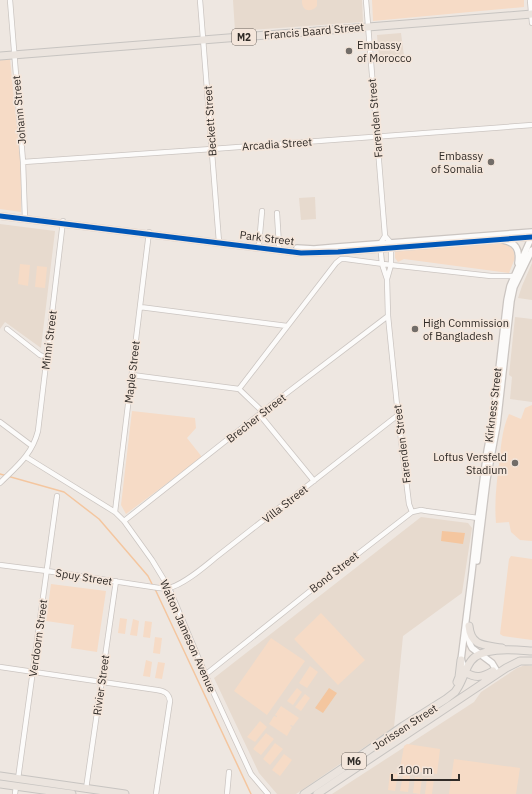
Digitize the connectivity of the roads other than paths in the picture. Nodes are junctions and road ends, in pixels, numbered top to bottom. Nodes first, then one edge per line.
1 (10, 0) edge
2 (200, 0) edge
3 (366, 0) edge
4 (530, 0) edge
5 (532, 14) edge
6 (532, 23) edge
7 (368, 27) junction
8 (204, 40) junction
9 (14, 55) junction
10 (0, 56) edge
11 (532, 125) edge
12 (376, 136) junction
13 (212, 149) junction
14 (23, 162) junction
15 (262, 211) dead end
16 (277, 214) dead end
17 (0, 215) edge
18 (25, 218) junction
19 (63, 223) junction
20 (532, 232) edge
21 (149, 233) junction
22 (385, 236) junction
23 (532, 237) edge
24 (492, 239) junction
25 (219, 241) junction
26 (259, 244) junction
27 (391, 245) junction
28 (279, 246) junction
29 (381, 246) junction
30 (532, 250) edge
31 (382, 264) junction
32 (391, 265) junction
33 (517, 275) junction
34 (387, 278) junction
35 (140, 306) junction
36 (388, 316) junction
37 (287, 326) junction
38 (7, 329) dead end
39 (47, 358) junction
40 (132, 375) junction
41 (239, 389) junction
42 (262, 414) junction
43 (398, 415) junction
44 (0, 422) edge
45 (32, 446) junction
46 (487, 451) junction
47 (26, 457) junction
48 (490, 464) junction
49 (483, 478) junction
50 (2, 481) edge
51 (314, 481) junction
52 (57, 496) dead end
53 (115, 512) junction
54 (412, 512) junction
55 (480, 520) junction
56 (124, 521) junction
57 (0, 565) edge
58 (47, 571) junction
59 (116, 581) junction
60 (169, 588) junction
61 (469, 626) junction
62 (512, 650) junction
63 (532, 651) edge
64 (480, 654) junction
65 (461, 660) junction
66 (532, 661) edge
67 (0, 667) edge
68 (497, 671) junction
69 (33, 672) junction
70 (465, 672) junction
71 (205, 675) junction
72 (102, 682) junction
73 (450, 700) junction
74 (404, 726) junction
75 (408, 733) junction
76 (229, 772) dead end
77 (0, 776) edge
78 (17, 782) junction
79 (0, 784) edge
80 (86, 788) junction
81 (325, 789) junction
82 (15, 794) edge
83 (72, 794) edge
84 (125, 794) edge
85 (156, 794) edge
86 (227, 794) edge
87 (268, 794) edge
88 (304, 794) edge
89 (312, 794) edge
90 (317, 794) edge

1 - 9 street, Johann Street
2 - 8 street, Beckett Street
3 - 7 street, Farenden Street
4 - 5 street
5 - 6 street
5 - 7 main road, Francis Baard Street / M2
7 - 8 main road, Francis Baard Street / M2
7 - 12 street, Farenden Street
8 - 9 main road, Francis Baard Street / M2
8 - 13 street, Beckett Street
9 - 10 main road, Francis Baard Street / M2
9 - 14 street, Johann Street
11 - 12 street, Arcadia Street
12 - 13 street, Arcadia Street
12 - 22 street, Farenden Street
13 - 14 street, Arcadia Street
13 - 25 street, Beckett Street
14 - 18 street, Johann Street
15 - 26 street
16 - 28 street
17 - 18 street, Park Street
18 - 19 street, Park Street
19 - 21 street, Park Street
19 - 39 street, Minni Street
20 - 27 street, Park Street
21 - 25 street, Park Street
21 - 35 street, Maple Street
22 - 27 street
22 - 29 street
23 - 24 street, Park Street
23 - 33 street, Kirkness Street
24 - 27 street, Park Street
24 - 33 street
25 - 26 street, Park Street
25 - 29 street, Park Street
26 - 28 street, Park Street
27 - 29 street, Park Street
27 - 32 street, Farenden Street
28 - 29 street, Park Street
29 - 31 street, Farenden Street
30 - 33 street, Kirkness Street
31 - 32 street
31 - 34 street, Farenden Street
31 - 37 street
32 - 33 street
32 - 34 street, Farenden Street
33 - 46 street, Kirkness Street
33 - 48 street, Kirkness Street
34 - 36 street, Farenden Street
35 - 37 street
35 - 40 street, Maple Street
36 - 42 street, Brecher Street
36 - 43 street, Farenden Street
37 - 41 street
38 - 39 street
39 - 45 street, Minni Street
40 - 41 street
40 - 53 street, Maple Street
41 - 42 street
42 - 51 street
42 - 56 street, Brecher Street
43 - 51 street, Villa Street
43 - 54 street, Farenden Street
44 - 45 street
45 - 47 street, Minni Street
46 - 48 street
46 - 49 street, Kirkness Street
47 - 50 street, Minni Street
47 - 53 street, Walton Jameson Avenue
48 - 49 street
48 - 55 street, Kirkness Street
49 - 55 street, Kirkness Street
51 - 60 street, Villa Street
52 - 58 street, Verdoorn Street
53 - 56 street, Walton Jameson Avenue
54 - 55 street
54 - 71 street, Bond Street
55 - 61 street, Kirkness Street
55 - 65 street, Kirkness Street
56 - 60 street, Walton Jameson Avenue
57 - 58 street, Spuy Street
58 - 59 street, Spuy Street
58 - 69 street, Verdoorn Street
59 - 60 street, Spuy Street
59 - 72 street, Rivier Street
60 - 71 street, Walton Jameson Avenue
61 - 62 main road
61 - 64 street, Kirkness Street
62 - 63 main road
62 - 64 main road
64 - 68 street, Kirkness Street
64 - 70 main road, M6
65 - 70 street, Kirkness Street
65 - 73 main road
66 - 68 main road, M6
67 - 69 street
68 - 70 main road
68 - 73 main road, M6
69 - 72 street
69 - 78 street, Verdoorn Street
70 - 73 main road, M6
71 - 87 street, Walton Jameson Avenue
72 - 80 street, Rivier Street
72 - 85 street
73 - 74 main road, Jorissen Street / M6
73 - 75 main road, Jorissen Street / M6
74 - 75 main road
74 - 88 main road, Jorissen Street / M6
75 - 81 main road, Jorissen Street / M6
76 - 86 street
77 - 78 main road
78 - 79 main road
78 - 80 main road
78 - 82 street, Verdoorn Street
78 - 83 main road
80 - 84 main road
81 - 89 main road
81 - 90 main road, Jorissen Street / M6

